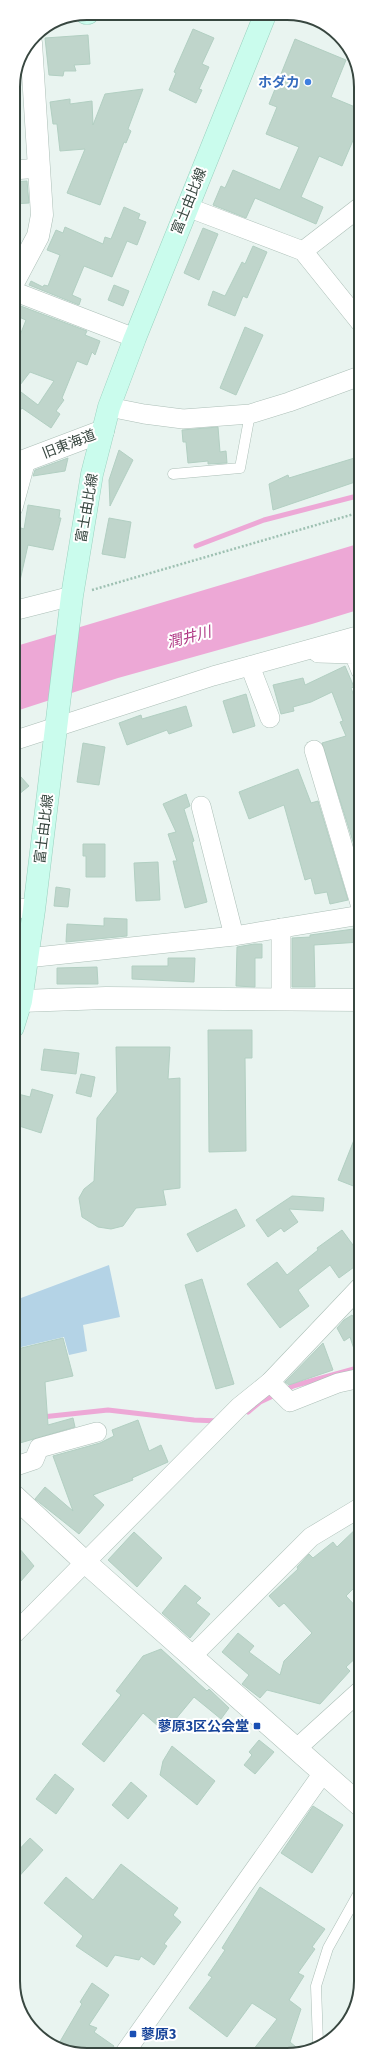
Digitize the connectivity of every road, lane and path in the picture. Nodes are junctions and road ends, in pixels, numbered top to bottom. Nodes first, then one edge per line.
1 (263, 20) edge
2 (31, 50) edge
3 (40, 168) junction
4 (20, 169) edge
5 (187, 206) junction
6 (354, 212) edge
7 (303, 251) junction
8 (20, 271) edge
9 (20, 283) edge
10 (354, 315) edge
11 (135, 338) junction
12 (354, 378) edge
13 (109, 407) junction
14 (250, 414) junction
15 (103, 431) junction
16 (20, 463) edge
17 (173, 474) dead end
18 (354, 514) edge
19 (72, 600) junction
20 (20, 610) edge
21 (354, 637) edge
22 (312, 649) junction
23 (354, 654) edge
24 (250, 666) junction
25 (270, 718) dead end
26 (56, 722) junction
27 (20, 738) edge
28 (314, 750) dead end
29 (201, 806) dead end
30 (354, 884) edge
31 (24, 909) edge
32 (354, 916) edge
33 (281, 928) junction
34 (234, 936) junction
35 (27, 958) junction
36 (20, 988) edge
37 (281, 999) junction
38 (354, 1000) edge
39 (20, 1001) edge
40 (354, 1293) edge
41 (354, 1380) edge
42 (270, 1382) junction
43 (98, 1432) dead end
44 (20, 1465) edge
45 (20, 1501) edge
46 (354, 1511) edge
47 (85, 1562) junction
48 (20, 1628) edge
49 (191, 1657) junction
50 (354, 1696) edge
51 (296, 1749) junction
52 (323, 1773) junction
53 (354, 1800) edge
54 (354, 1902) edge
55 (318, 2040) edge
56 (128, 2048) edge

1 - 5 main road, 富士由比線
2 - 3 street
3 - 4 street
3 - 8 street
5 - 7 street
5 - 11 main road, 富士由比線
6 - 7 street
7 - 10 street
9 - 11 street
11 - 13 main road, 富士由比線
12 - 14 street
13 - 14 street
13 - 15 main road, 富士由比線
14 - 17 lane
15 - 16 street, 旧東海道
15 - 19 main road, 富士由比線
18 - 19 path
19 - 20 street
19 - 26 main road, 富士由比線
21 - 22 street
22 - 23 street
22 - 24 street
24 - 25 street
24 - 26 street
26 - 27 street
26 - 31 main road, 富士由比線
28 - 30 street
29 - 34 street
31 - 35 main road, 富士由比線
32 - 33 street
33 - 34 street
33 - 37 street
34 - 35 street
35 - 36 main road, 富士由比線
37 - 38 street
37 - 39 street
40 - 42 street
41 - 42 street
42 - 47 street
43 - 44 street
45 - 47 street
46 - 49 street
47 - 48 street
47 - 49 street
49 - 51 street
50 - 51 street
51 - 52 street
52 - 53 street
52 - 56 street
54 - 55 lane

